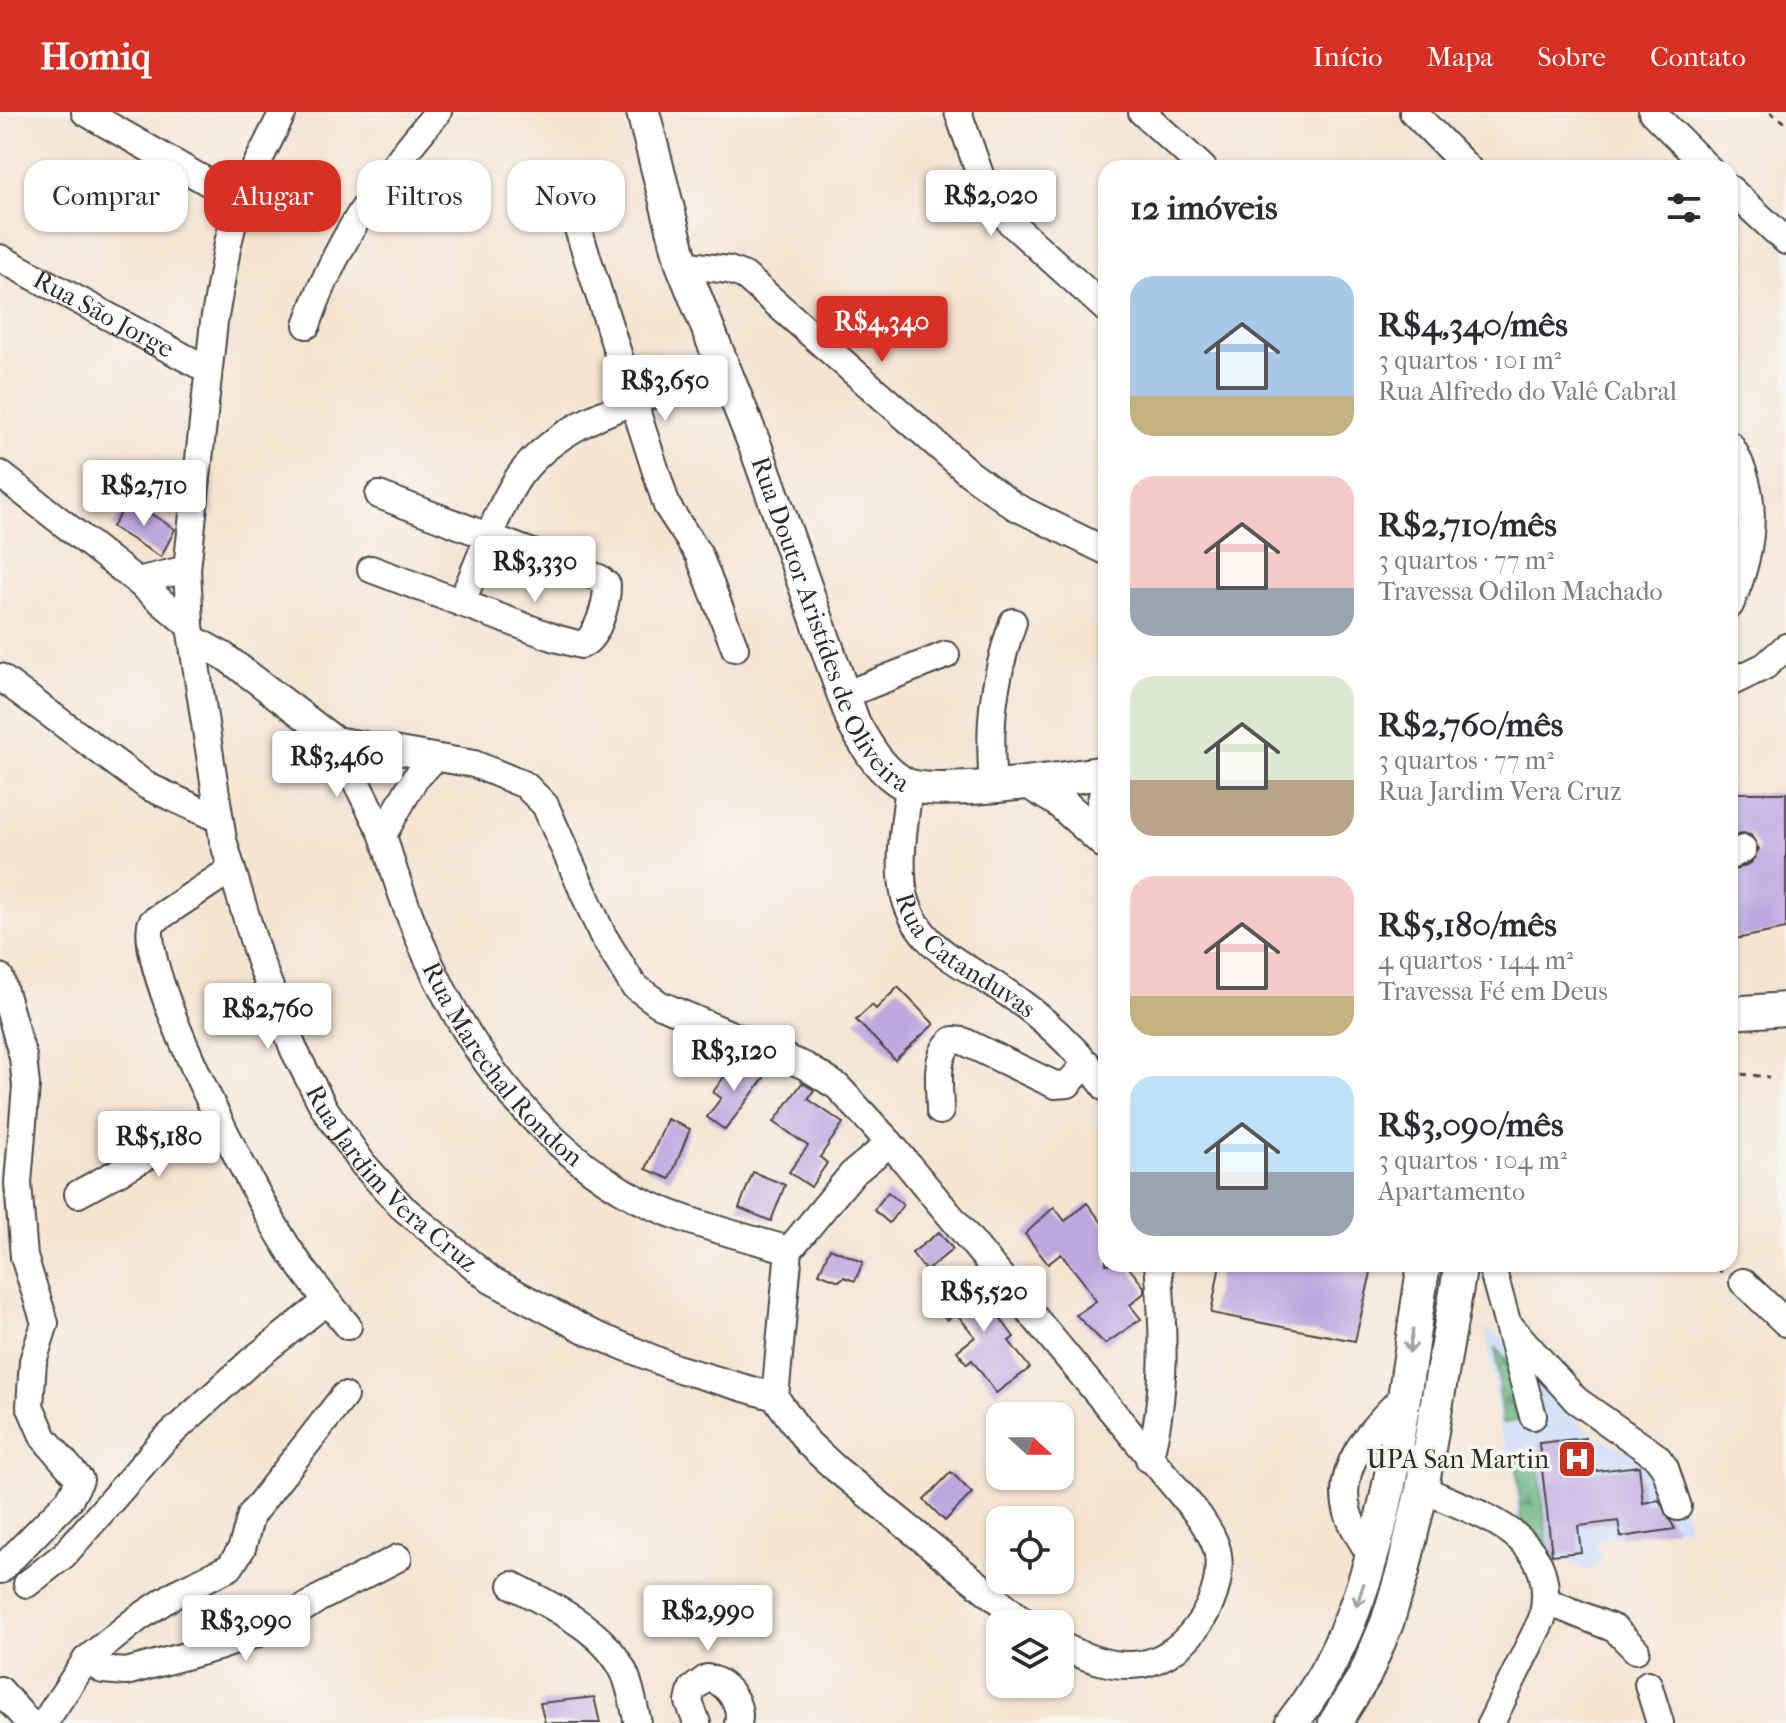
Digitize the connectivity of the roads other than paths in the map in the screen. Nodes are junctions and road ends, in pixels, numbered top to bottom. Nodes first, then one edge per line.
1 (85, 112) edge
2 (283, 112) edge
3 (438, 112) edge
4 (643, 112) edge
5 (958, 112) edge
6 (1142, 112) edge
7 (1652, 112) edge
8 (1419, 114) edge
9 (259, 160) edge
10 (1194, 160) edge
11 (1461, 160) edge
12 (1700, 160) edge
13 (204, 180) edge
14 (1738, 195) edge
15 (232, 232) edge
16 (579, 232) edge
17 (1783, 232) edge
18 (0, 258) edge
19 (682, 264) junction
20 (1098, 302) edge
21 (307, 325) dead end
22 (208, 370) junction
23 (724, 371) junction
24 (632, 405) junction
25 (1738, 457) edge
26 (0, 474) edge
27 (379, 495) dead end
28 (490, 538) junction
29 (1098, 547) edge
30 (187, 569) junction
31 (371, 569) dead end
32 (137, 581) junction
33 (1738, 583) edge
34 (461, 603) junction
35 (1013, 622) dead end
36 (191, 632) junction
37 (1786, 647) edge
38 (735, 648) dead end
39 (946, 655) dead end
40 (0, 677) edge
41 (1738, 679) edge
42 (844, 695) junction
43 (335, 740) junction
44 (434, 759) junction
45 (1098, 773) edge
46 (1033, 785) junction
47 (909, 786) junction
48 (993, 786) junction
49 (219, 819) junction
50 (383, 835) junction
51 (1098, 836) edge
52 (230, 870) junction
53 (0, 977) edge
54 (1786, 1009) edge
55 (1738, 1012) edge
56 (1087, 1063) junction
57 (1098, 1077) edge
58 (940, 1111) dead end
59 (217, 1118) junction
60 (890, 1143) junction
61 (78, 1194) dead end
62 (789, 1250) junction
63 (1158, 1272) edge
64 (1423, 1272) edge
65 (1460, 1272) edge
66 (1493, 1272) edge
67 (1743, 1282) dead end
68 (327, 1301) junction
69 (1786, 1323) edge
70 (1509, 1325) junction
71 (348, 1326) dead end
72 (344, 1396) dead end
73 (775, 1397) junction
74 (1533, 1416) dead end
75 (1149, 1459) junction
76 (1422, 1489) junction
77 (1678, 1507) dead end
78 (398, 1558) dead end
79 (0, 1570) edge
80 (27, 1584) dead end
81 (512, 1585) dead end
82 (1546, 1601) junction
83 (1010, 1610) edge
84 (1636, 1650) dead end
85 (1074, 1652) edge
86 (86, 1660) junction
87 (1648, 1684) dead end
88 (0, 1690) edge
89 (29, 1723) edge
90 (44, 1723) edge
91 (638, 1723) edge
92 (697, 1723) edge
93 (738, 1723) edge
94 (1292, 1723) edge
95 (1335, 1723) edge
96 (1491, 1723) edge
97 (1660, 1723) edge

1 - 13 street
2 - 9 street, Rua Jardim Vera Cruz
3 - 21 street
4 - 19 main road, Rua Doutor Aristídes de Oliveira
5 - 20 street
6 - 10 street
7 - 12 street
8 - 11 street
14 - 17 street
15 - 22 street, Rua Jardim Vera Cruz
16 - 24 street
18 - 22 street, Rua São Jorge
19 - 23 main road, Rua Doutor Aristídes de Oliveira
19 - 29 street
22 - 30 street, Rua Jardim Vera Cruz
23 - 24 street
23 - 42 main road, Rua Doutor Aristídes de Oliveira
24 - 28 street
24 - 38 street
25 - 33 street
26 - 32 street
27 - 28 street
28 - 34 street
28 - 34 street
30 - 32 street
30 - 36 street, Rua Jardim Vera Cruz
31 - 34 street
32 - 36 street
35 - 48 street
36 - 43 street
36 - 49 street, Rua Jardim Vera Cruz
37 - 41 street
39 - 42 street
40 - 49 street
42 - 47 main road, Rua Doutor Aristídes de Oliveira
43 - 44 street
43 - 50 street, Rua Marechal Rondon
44 - 50 street
44 - 60 street
45 - 46 main road, Rua Doutor Aristídes de Oliveira
46 - 48 main road, Rua Doutor Aristídes de Oliveira
46 - 51 main road
47 - 48 main road, Rua Doutor Aristídes de Oliveira
47 - 56 street, Rua Catanduvas
49 - 52 street, Rua Jardim Vera Cruz
50 - 62 street, Rua Marechal Rondon
52 - 59 street
52 - 73 street, Rua Jardim Vera Cruz
53 - 79 street
54 - 55 main road
56 - 57 street, Rua Catanduvas
56 - 58 street
59 - 61 street
59 - 68 street
60 - 62 street
60 - 75 street
62 - 73 street
63 - 75 street
64 -> 94 main road
65 - 76 main road
66 - 70 street
67 - 69 street
68 - 71 street
68 - 80 street
70 - 74 street
70 - 77 street
72 - 86 street
73 - 83 street
75 - 85 street
76 - 82 street
76 - 95 main road
78 - 86 street
81 - 91 street
82 - 84 street
82 - 96 street
86 - 90 street
87 - 97 street
88 - 89 street
92 - 93 street

